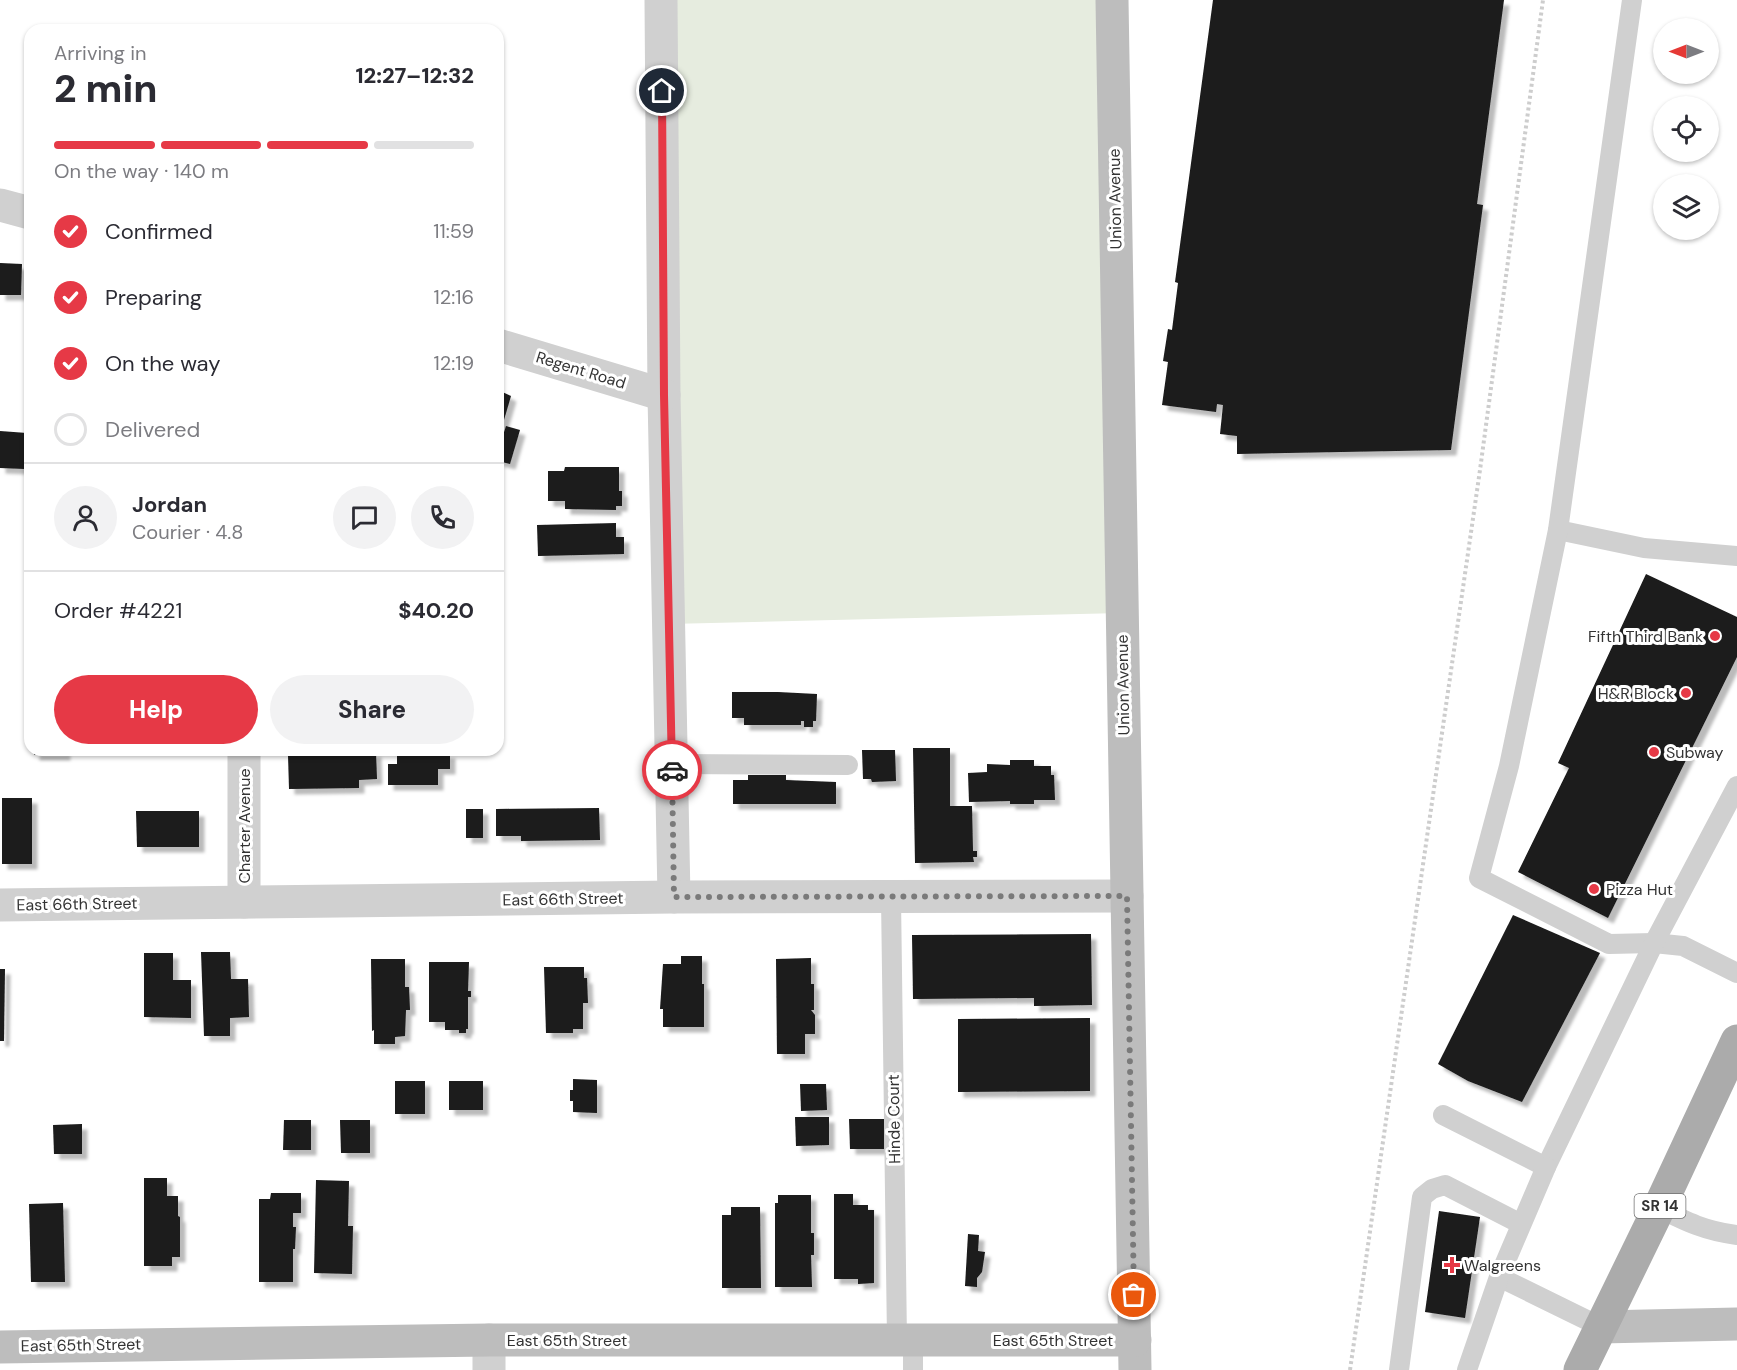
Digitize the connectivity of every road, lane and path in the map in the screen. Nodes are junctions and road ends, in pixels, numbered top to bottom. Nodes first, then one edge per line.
1 (661, 0) edge
2 (1112, 0) edge
3 (1543, 0) edge
4 (1632, 0) edge
5 (0, 205) edge
6 (24, 211) edge
7 (504, 347) edge
8 (664, 395) junction
9 (1558, 530) junction
10 (1737, 556) edge
11 (244, 756) edge
12 (671, 764) junction
13 (848, 765) dead end
14 (1737, 786) edge
15 (1127, 896) junction
16 (674, 897) junction
17 (891, 898) junction
18 (244, 902) junction
19 (0, 905) edge
20 (1654, 943) junction
21 (1737, 973) edge
22 (1737, 1041) edge
23 (1443, 1115) dead end
24 (1546, 1167) junction
25 (1659, 1208) junction
26 (1521, 1224) junction
27 (1737, 1235) edge
28 (1499, 1277) junction
29 (1737, 1324) edge
30 (1601, 1327) junction
31 (0, 1347) edge
32 (908, 1350) edge
33 (489, 1355) edge
34 (1135, 1355) edge
35 (1350, 1370) edge
36 (1399, 1370) edge
37 (1467, 1370) edge
38 (1580, 1370) edge

1 - 8 street
2 - 15 main road, Union Avenue
3 - 35 path
4 - 9 lane
5 - 6 street
7 - 8 street, Regent Road
8 - 12 street
9 - 10 lane
9 - 20 lane
11 - 18 street, Charter Avenue
12 - 13 lane
12 - 16 street
14 - 20 lane
15 - 17 street, East 66th Street
15 - 34 main road, Union Avenue
16 - 17 street, East 66th Street
16 - 18 street, East 66th Street
17 - 32 lane, Hinde Court
18 - 19 street, East 66th Street
20 - 21 lane
20 - 24 lane
22 - 25 main road, SR 14
23 - 24 lane
24 - 26 lane
25 - 27 lane
25 - 30 main road, SR 14
26 - 28 lane
26 - 36 lane
28 - 30 lane
28 - 37 lane
29 - 30 main road
30 - 38 main road, SR 14
31 - 33 main road, East 65th Street
32 - 33 main road, East 65th Street
32 - 34 main road, East 65th Street

